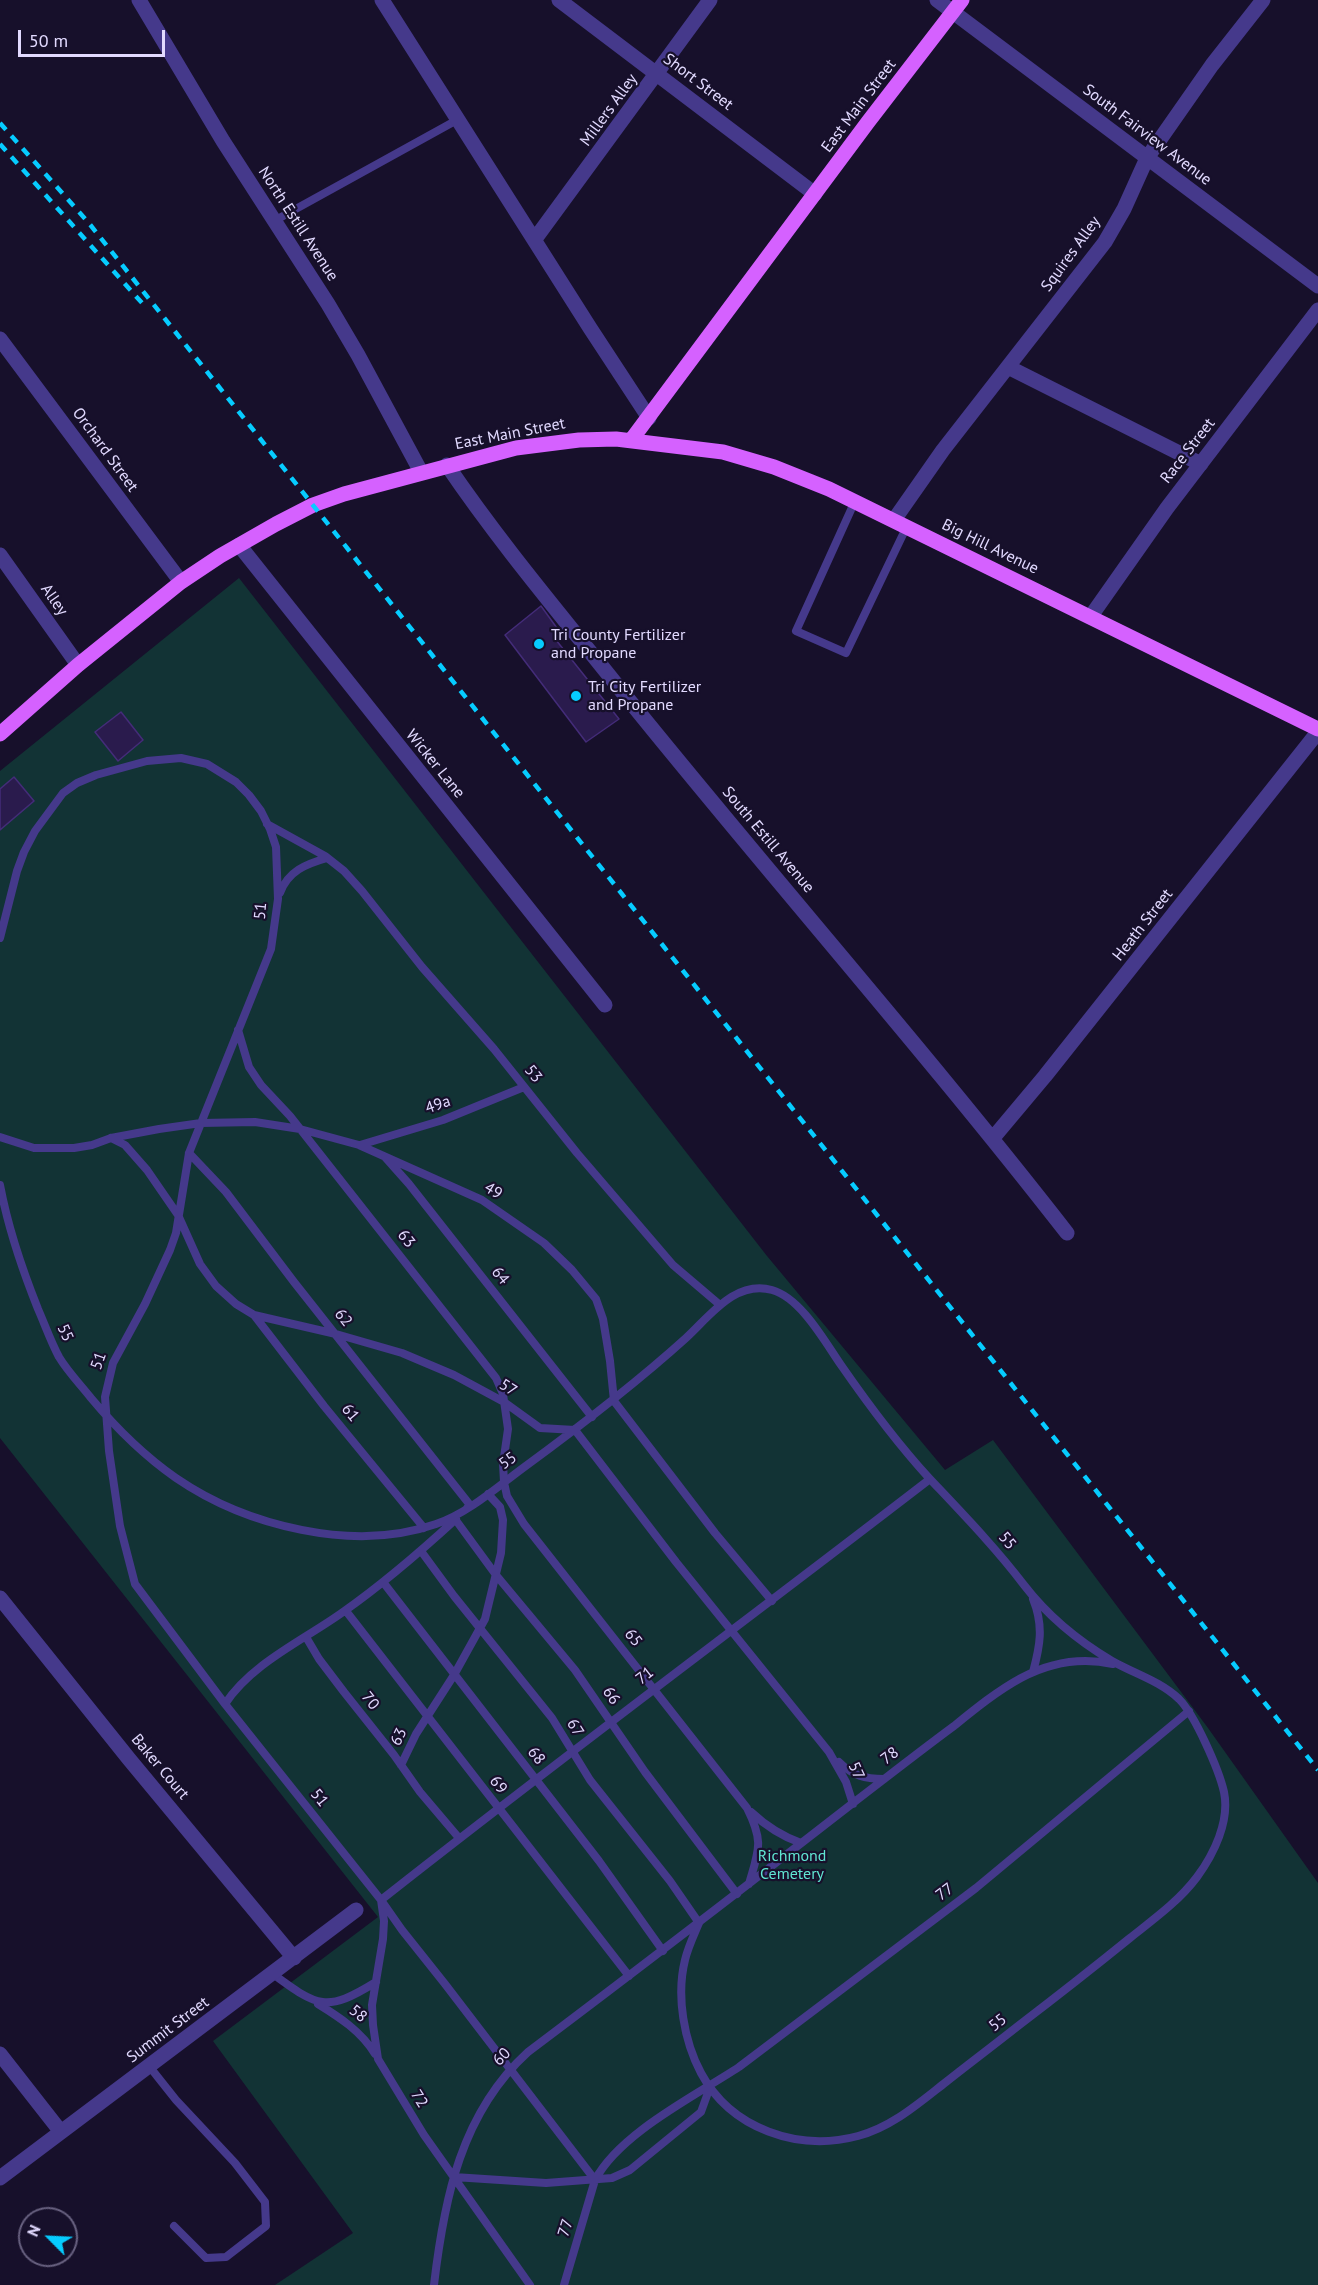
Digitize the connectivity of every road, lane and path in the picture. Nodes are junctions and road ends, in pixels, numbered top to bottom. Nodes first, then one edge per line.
1 (139, 0) edge
2 (382, 0) edge
3 (559, 0) edge
4 (710, 0) edge
5 (937, 0) edge
6 (1263, 0) edge
7 (958, 6) edge
8 (657, 74) junction
9 (457, 120) junction
10 (1147, 158) junction
11 (815, 194) junction
12 (274, 221) junction
13 (535, 239) junction
14 (1318, 286) edge
15 (1318, 310) edge
16 (0, 339) edge
17 (1008, 367) junction
18 (649, 418) junction
19 (632, 439) junction
20 (1201, 464) junction
21 (447, 465) junction
22 (421, 472) junction
23 (855, 501) junction
24 (900, 523) junction
25 (239, 545) junction
26 (0, 555) edge
27 (181, 582) junction
28 (1091, 616) junction
29 (78, 665) junction
30 (1318, 730) edge
31 (0, 734) edge
32 (267, 824) junction
33 (327, 858) junction
34 (278, 899) junction
35 (0, 938) edge
36 (605, 1005) dead end
37 (238, 1030) junction
38 (524, 1087) junction
39 (201, 1123) junction
40 (300, 1129) junction
41 (0, 1137) edge
42 (111, 1138) junction
43 (993, 1138) junction
44 (359, 1145) junction
45 (189, 1153) junction
46 (382, 1155) junction
47 (0, 1185) edge
48 (178, 1215) junction
49 (1067, 1233) dead end
50 (720, 1305) junction
51 (254, 1315) junction
52 (336, 1334) junction
53 (614, 1401) junction
54 (504, 1402) junction
55 (106, 1415) junction
56 (592, 1417) junction
57 (575, 1430) junction
58 (930, 1479) junction
59 (504, 1482) junction
60 (488, 1494) junction
61 (470, 1505) junction
62 (455, 1519) junction
63 (424, 1528) junction
64 (421, 1551) junction
65 (496, 1575) junction
66 (383, 1582) junction
67 (1030, 1594) junction
68 (0, 1598) edge
69 (772, 1601) junction
70 (346, 1611) junction
71 (481, 1628) junction
72 (732, 1630) junction
73 (306, 1637) junction
74 (1120, 1666) junction
75 (1033, 1672) junction
76 (454, 1675) junction
77 (654, 1688) junction
78 (225, 1704) junction
79 (1189, 1712) junction
80 (427, 1717) junction
81 (611, 1721) junction
82 (573, 1752) junction
83 (830, 1752) junction
84 (401, 1765) junction
85 (885, 1779) junction
86 (536, 1780) junction
87 (853, 1804) junction
88 (747, 1808) junction
89 (499, 1809) junction
90 (459, 1838) junction
91 (801, 1843) junction
92 (749, 1884) junction
93 (737, 1894) junction
94 (381, 1899) junction
95 (356, 1910) dead end
96 (699, 1923) junction
97 (663, 1951) junction
98 (294, 1958) junction
99 (273, 1974) junction
100 (629, 1976) junction
101 (376, 1982) junction
102 (312, 2000) junction
103 (0, 2054) edge
104 (378, 2059) junction
105 (149, 2066) junction
106 (510, 2069) junction
107 (710, 2086) junction
108 (61, 2132) junction
109 (454, 2177) junction
110 (0, 2178) edge
111 (595, 2180) junction
112 (174, 2226) dead end
113 (434, 2285) edge
114 (530, 2285) edge
115 (564, 2285) edge

1 - 12 street, North Estill Avenue
2 - 9 street
3 - 8 street, Short Street
4 - 8 street, Millers Alley
5 - 7 street, South Fairview Avenue
6 - 10 street, Squires Alley
7 - 10 street, South Fairview Avenue
7 - 11 main road, East Main Street
8 - 11 street, Short Street
8 - 13 street, Millers Alley
9 - 12 lane
9 - 13 street
10 - 14 street, South Fairview Avenue
10 - 17 street, Squires Alley
11 - 18 main road, East Main Street
12 - 22 street, North Estill Avenue
13 - 18 street
15 - 20 street, Race Street
16 - 27 street, Orchard Street
17 - 20 street
17 - 24 street, Squires Alley
18 - 19 main road, East Main Street
19 - 21 main road, East Main Street
19 - 23 main road, Big Hill Avenue
20 - 28 street, Race Street
21 - 22 main road, East Main Street
21 - 43 street, South Estill Avenue
22 - 25 main road, East Main Street
23 - 24 main road, Big Hill Avenue
23 - 24 lane
24 - 28 main road, Big Hill Avenue
25 - 27 main road, East Main Street
25 - 36 street, Wicker Lane
26 - 29 street, Alley
27 - 29 main road, East Main Street
28 - 30 main road, Big Hill Avenue
29 - 31 main road, East Main Street
30 - 43 street, Heath Street
32 - 33 lane, 53
32 - 34 lane, 51
32 - 35 lane, 51
33 - 34 lane
33 - 38 lane, 53
34 - 37 lane, 51
37 - 39 lane, 51
37 - 40 lane, 63
38 - 44 lane, 49a
38 - 50 lane, 53
39 - 40 lane, 49
39 - 42 lane, 49
39 - 45 lane, 51
40 - 44 lane, 49
40 - 54 lane, 63
41 - 42 lane, 49
42 - 48 lane, 57
43 - 49 street, South Estill Avenue
44 - 46 lane, 49
45 - 48 lane, 51
45 - 52 lane, 62
46 - 53 lane, 49
46 - 56 lane, 64
47 - 55 lane, 55
48 - 51 lane, 57
48 - 55 lane, 51
50 - 53 lane, 55
50 - 58 lane, 55
51 - 52 lane, 57
51 - 63 lane, 61
52 - 54 lane, 57
52 - 61 lane, 62
53 - 56 lane, 55
53 - 69 lane
54 - 57 lane, 57
54 - 59 lane, 63
55 - 63 lane, 55
55 - 78 lane, 51
56 - 57 lane, 55
57 - 59 lane, 55
57 - 72 lane, 57
58 - 67 lane, 55
58 - 69 lane, 71
59 - 60 lane, 55
59 - 77 lane, 65
60 - 61 lane, 55
60 - 65 lane, 63
61 - 62 lane
61 - 63 lane, 55
62 - 64 lane
62 - 65 lane, 66
64 - 66 lane
64 - 71 lane, 67
65 - 71 lane, 63
65 - 81 lane, 66
66 - 70 lane
66 - 76 lane, 68
67 - 74 lane, 55
67 - 75 lane, 55
68 - 98 street, Baker Court
69 - 72 lane, 71
70 - 73 lane
70 - 80 lane, 69
71 - 76 lane, 63
71 - 82 lane, 67
72 - 77 lane, 71
72 - 83 lane, 57
73 - 78 lane
73 - 84 lane, 70
74 - 75 lane, 78
74 - 79 lane, 55
75 - 85 lane, 78
76 - 80 lane, 63
76 - 86 lane, 68
77 - 81 lane, 71
77 - 88 lane, 65
78 - 94 lane, 51
79 - 107 lane, 77
79 - 107 lane, 55
80 - 84 lane, 63
80 - 89 lane, 69
81 - 82 lane, 71
81 - 93 lane, 66
82 - 86 lane, 71
82 - 96 lane, 67
83 - 85 lane, 57
83 - 87 lane, 57
84 - 90 lane, 70
85 - 87 lane, 78
86 - 89 lane, 71
86 - 97 lane, 68
87 - 91 lane, 78
88 - 91 lane, 65
88 - 92 lane, 65
89 - 90 lane, 71
89 - 100 lane, 69
90 - 94 lane, 71
91 - 92 lane, 78
92 - 93 lane, 78
93 - 96 lane, 78
94 - 101 lane, 72
94 - 106 lane, 51
95 - 98 street, Summit Street
96 - 97 lane, 60
96 - 107 lane, 55
97 - 100 lane, 60
98 - 99 street, Summit Street
99 - 102 lane, 58
99 - 105 street, Summit Street
100 - 106 lane, 60
101 - 102 lane, 58
101 - 104 lane, 72
102 - 104 lane, 58
103 - 108 street
104 - 109 lane, 72
105 - 108 street, Summit Street
105 - 112 lane
106 - 109 lane, 60
106 - 111 lane, 51
107 - 111 lane, 77
107 - 111 lane
108 - 110 street, Summit Street
109 - 111 lane
109 - 113 lane, 60
109 - 114 lane, 72
111 - 115 lane, 77

